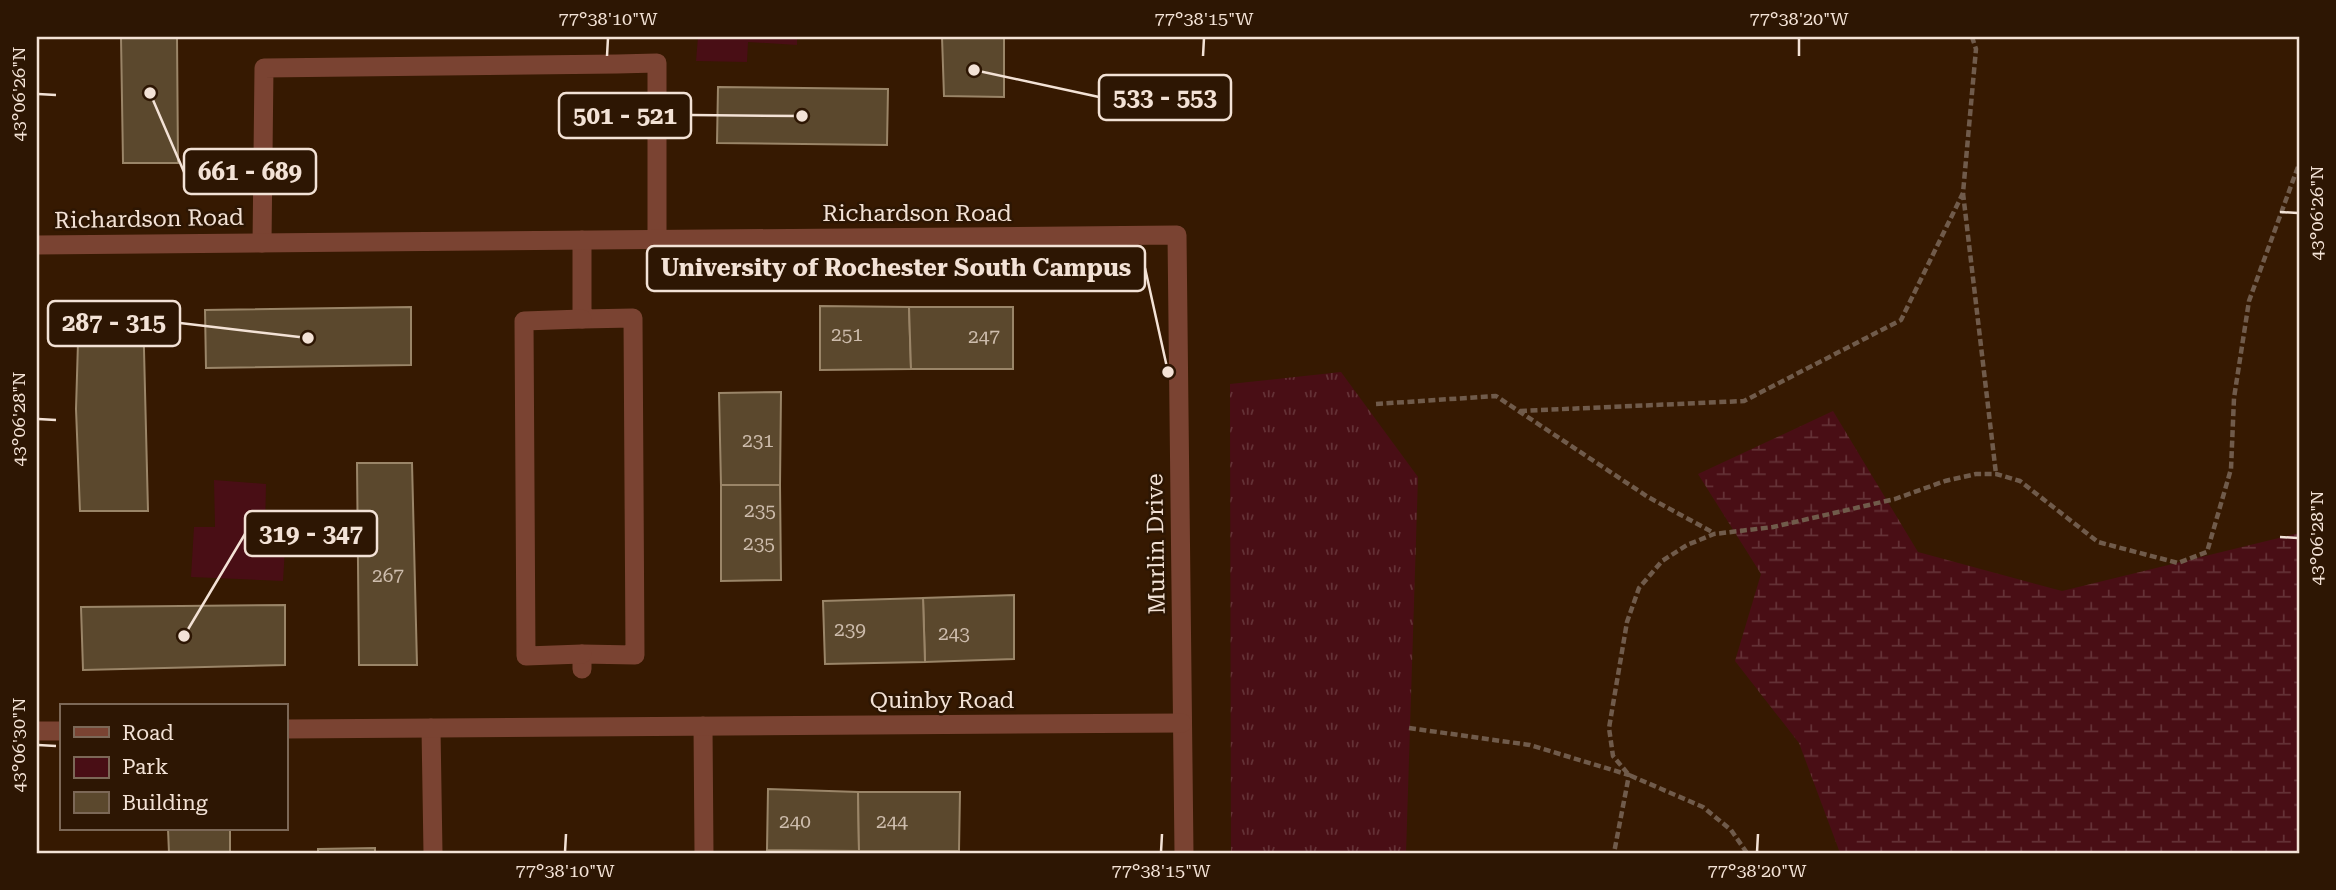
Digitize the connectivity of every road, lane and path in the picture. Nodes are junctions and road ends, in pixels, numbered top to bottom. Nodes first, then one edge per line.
1 (1972, 37) edge
2 (2299, 164) edge
3 (1963, 192) junction
4 (1177, 235) joint
5 (657, 239) junction
6 (582, 240) junction
7 (262, 243) junction
8 (37, 245) edge
9 (582, 319) junction
10 (1376, 404) dead end
11 (1520, 411) junction
12 (1996, 474) junction
13 (1714, 534) junction
14 (1182, 723) junction
15 (703, 726) junction
16 (431, 728) junction
17 (1409, 728) dead end
18 (287, 729) edge
19 (37, 731) edge
20 (60, 731) edge
21 (1629, 775) junction
22 (433, 853) edge
23 (704, 853) edge
24 (1184, 853) edge
25 (1614, 853) edge
26 (1747, 853) edge

1 - 3 path
2 - 12 path
3 - 11 path
3 - 12 path
4 - 5 street, Richardson Road
4 - 14 street, Murlin Drive
5 - 6 street, Richardson Road
5 - 7 street, Richardson Road
6 - 7 street, Richardson Road
6 - 9 street
7 - 8 street, Richardson Road
9 - 9 street
10 - 11 path
11 - 13 path
12 - 13 path
13 - 21 path
14 - 15 street, Quinby Road
14 - 24 street, Murlin Drive
15 - 16 street, Quinby Road
15 - 23 street
16 - 18 street, Quinby Road
16 - 22 street
17 - 21 path
19 - 20 street
21 - 25 path
21 - 26 path

